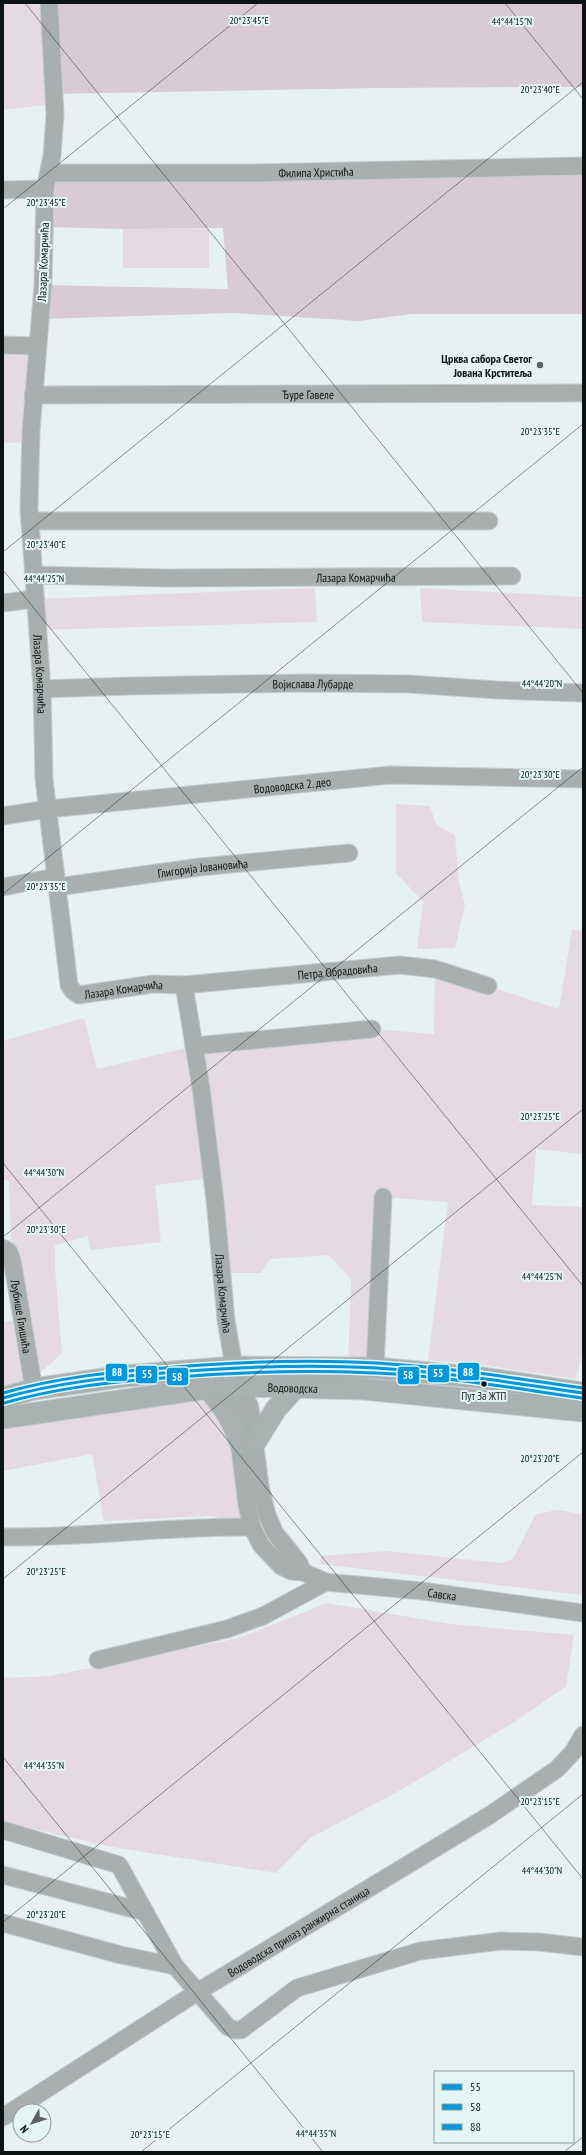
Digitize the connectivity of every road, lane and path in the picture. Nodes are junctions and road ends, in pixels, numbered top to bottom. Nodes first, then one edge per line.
1 (50, 3) edge
2 (583, 166) edge
3 (49, 173) junction
4 (45, 189) junction
5 (3, 190) edge
6 (3, 345) edge
7 (38, 346) junction
8 (583, 393) edge
9 (33, 395) junction
10 (30, 521) junction
11 (489, 521) dead end
12 (33, 575) junction
13 (512, 576) dead end
14 (34, 599) junction
15 (3, 602) edge
16 (42, 689) junction
17 (583, 692) edge
18 (583, 778) edge
19 (48, 808) junction
20 (3, 816) edge
21 (349, 853) dead end
22 (56, 882) junction
23 (3, 887) edge
24 (184, 984) junction
25 (488, 986) dead end
26 (372, 1029) dead end
27 (194, 1046) junction
28 (383, 1197) dead end
29 (3, 1248) edge
30 (375, 1368) junction
31 (237, 1377) junction
32 (295, 1388) junction
33 (34, 1389) junction
34 (208, 1389) junction
35 (583, 1393) edge
36 (3, 1398) edge
37 (583, 1410) edge
38 (3, 1418) edge
39 (247, 1445) junction
40 (252, 1527) junction
41 (3, 1538) edge
42 (303, 1572) junction
43 (326, 1582) junction
44 (581, 1616) edge
45 (98, 1660) dead end
46 (583, 1735) edge
47 (3, 1830) edge
48 (3, 1874) edge
49 (145, 1912) junction
50 (3, 1923) edge
51 (583, 1947) edge
52 (175, 1966) junction
53 (199, 1991) junction
54 (3, 2117) edge

1 - 3 street, Лазара Комарчића
2 - 3 street, Филипа Христића
3 - 4 street, Лазара Комарчића
4 - 5 street
4 - 7 street, Лазара Комарчића
6 - 7 street
7 - 9 street, Лазара Комарчића
8 - 9 street, Ђуре Гавеле
9 - 10 street, Лазара Комарчића
10 - 11 street
10 - 12 street, Лазара Комарчића
12 - 13 street, Лазара Комарчића
12 - 14 street, Лазара Комарчића
14 - 15 street
14 - 16 street, Лазара Комарчића
16 - 17 street, Војислава Лубарде
16 - 19 street, Лазара Комарчића
18 - 19 street, Водоводска 2. део
19 - 20 street, Водоводска 2. део
19 - 22 street, Лазара Комарчића
21 - 22 street, Глигорија Јовановића
22 - 23 street, Глигорија Јовановића
22 - 24 street, Лазара Комарчића
24 - 25 street, Петра Обрадовића
24 - 27 street, Лазара Комарчића
26 - 27 street
27 - 31 street, Лазара Комарчића
28 - 30 street
29 - 33 street, Љубише Глишића
30 - 31 main road, Водоводска
30 - 35 main road, Водоводска
31 - 32 main road, Водоводска
31 - 33 main road, Водоводска
31 - 34 main road, Водоводска
31 - 39 street, Савска
32 - 37 main road, Водоводска
32 - 39 main road
33 - 36 main road, Водоводска
34 - 38 main road, Водоводска
34 - 39 main road
39 - 40 street, Савска
39 - 42 street, Савска
40 - 41 street
40 - 42 street, Савска
42 - 43 street, Савска
43 - 44 street, Савска
43 - 45 street
46 - 53 street, Водоводска прилаз ранжирна станица
47 - 49 street
48 - 49 street
49 - 52 street
50 - 52 street
51 - 53 street
52 - 53 street
53 - 54 street, Водоводска прилаз ранжирна станица

